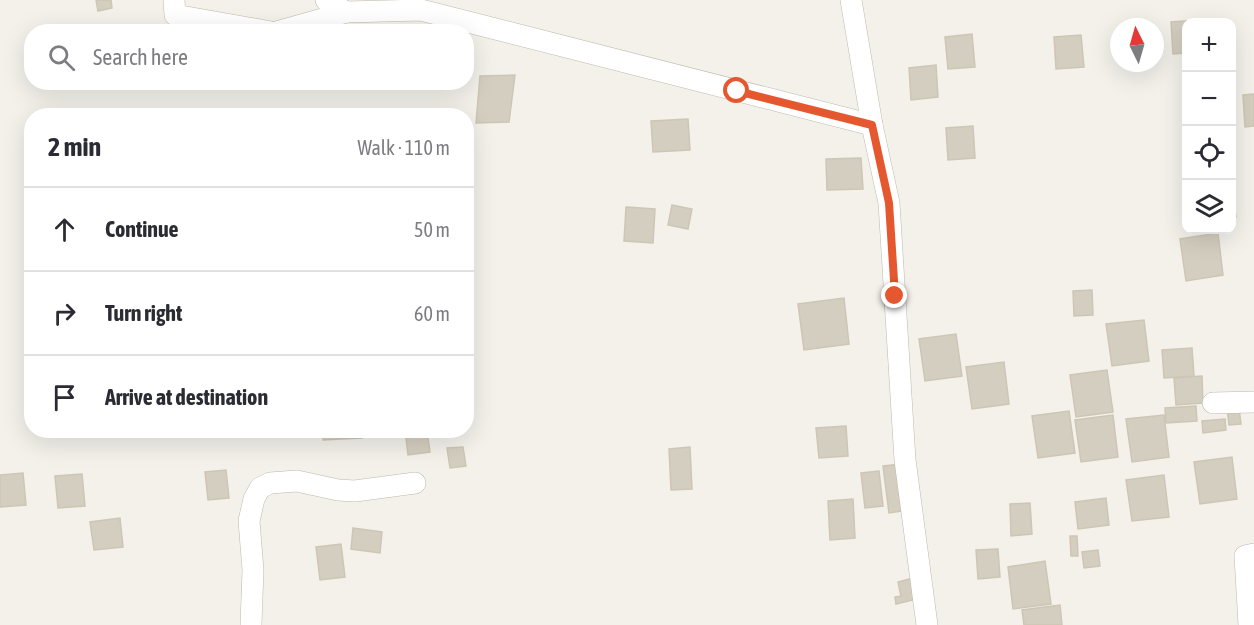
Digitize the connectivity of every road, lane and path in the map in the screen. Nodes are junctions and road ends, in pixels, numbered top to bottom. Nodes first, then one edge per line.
1 (174, 0) edge
2 (326, 0) edge
3 (851, 0) edge
4 (422, 5) edge
5 (347, 12) junction
6 (226, 24) edge
7 (304, 24) edge
8 (872, 125) junction
9 (1254, 402) edge
10 (1213, 403) dead end
11 (415, 483) dead end
12 (1254, 554) edge
13 (252, 625) edge
14 (927, 625) edge
15 (1249, 625) edge

1 - 6 street
2 - 5 street
3 - 8 street
4 - 5 street
4 - 8 street
5 - 7 street
8 - 14 street
9 - 10 street
11 - 13 street
12 - 15 street

